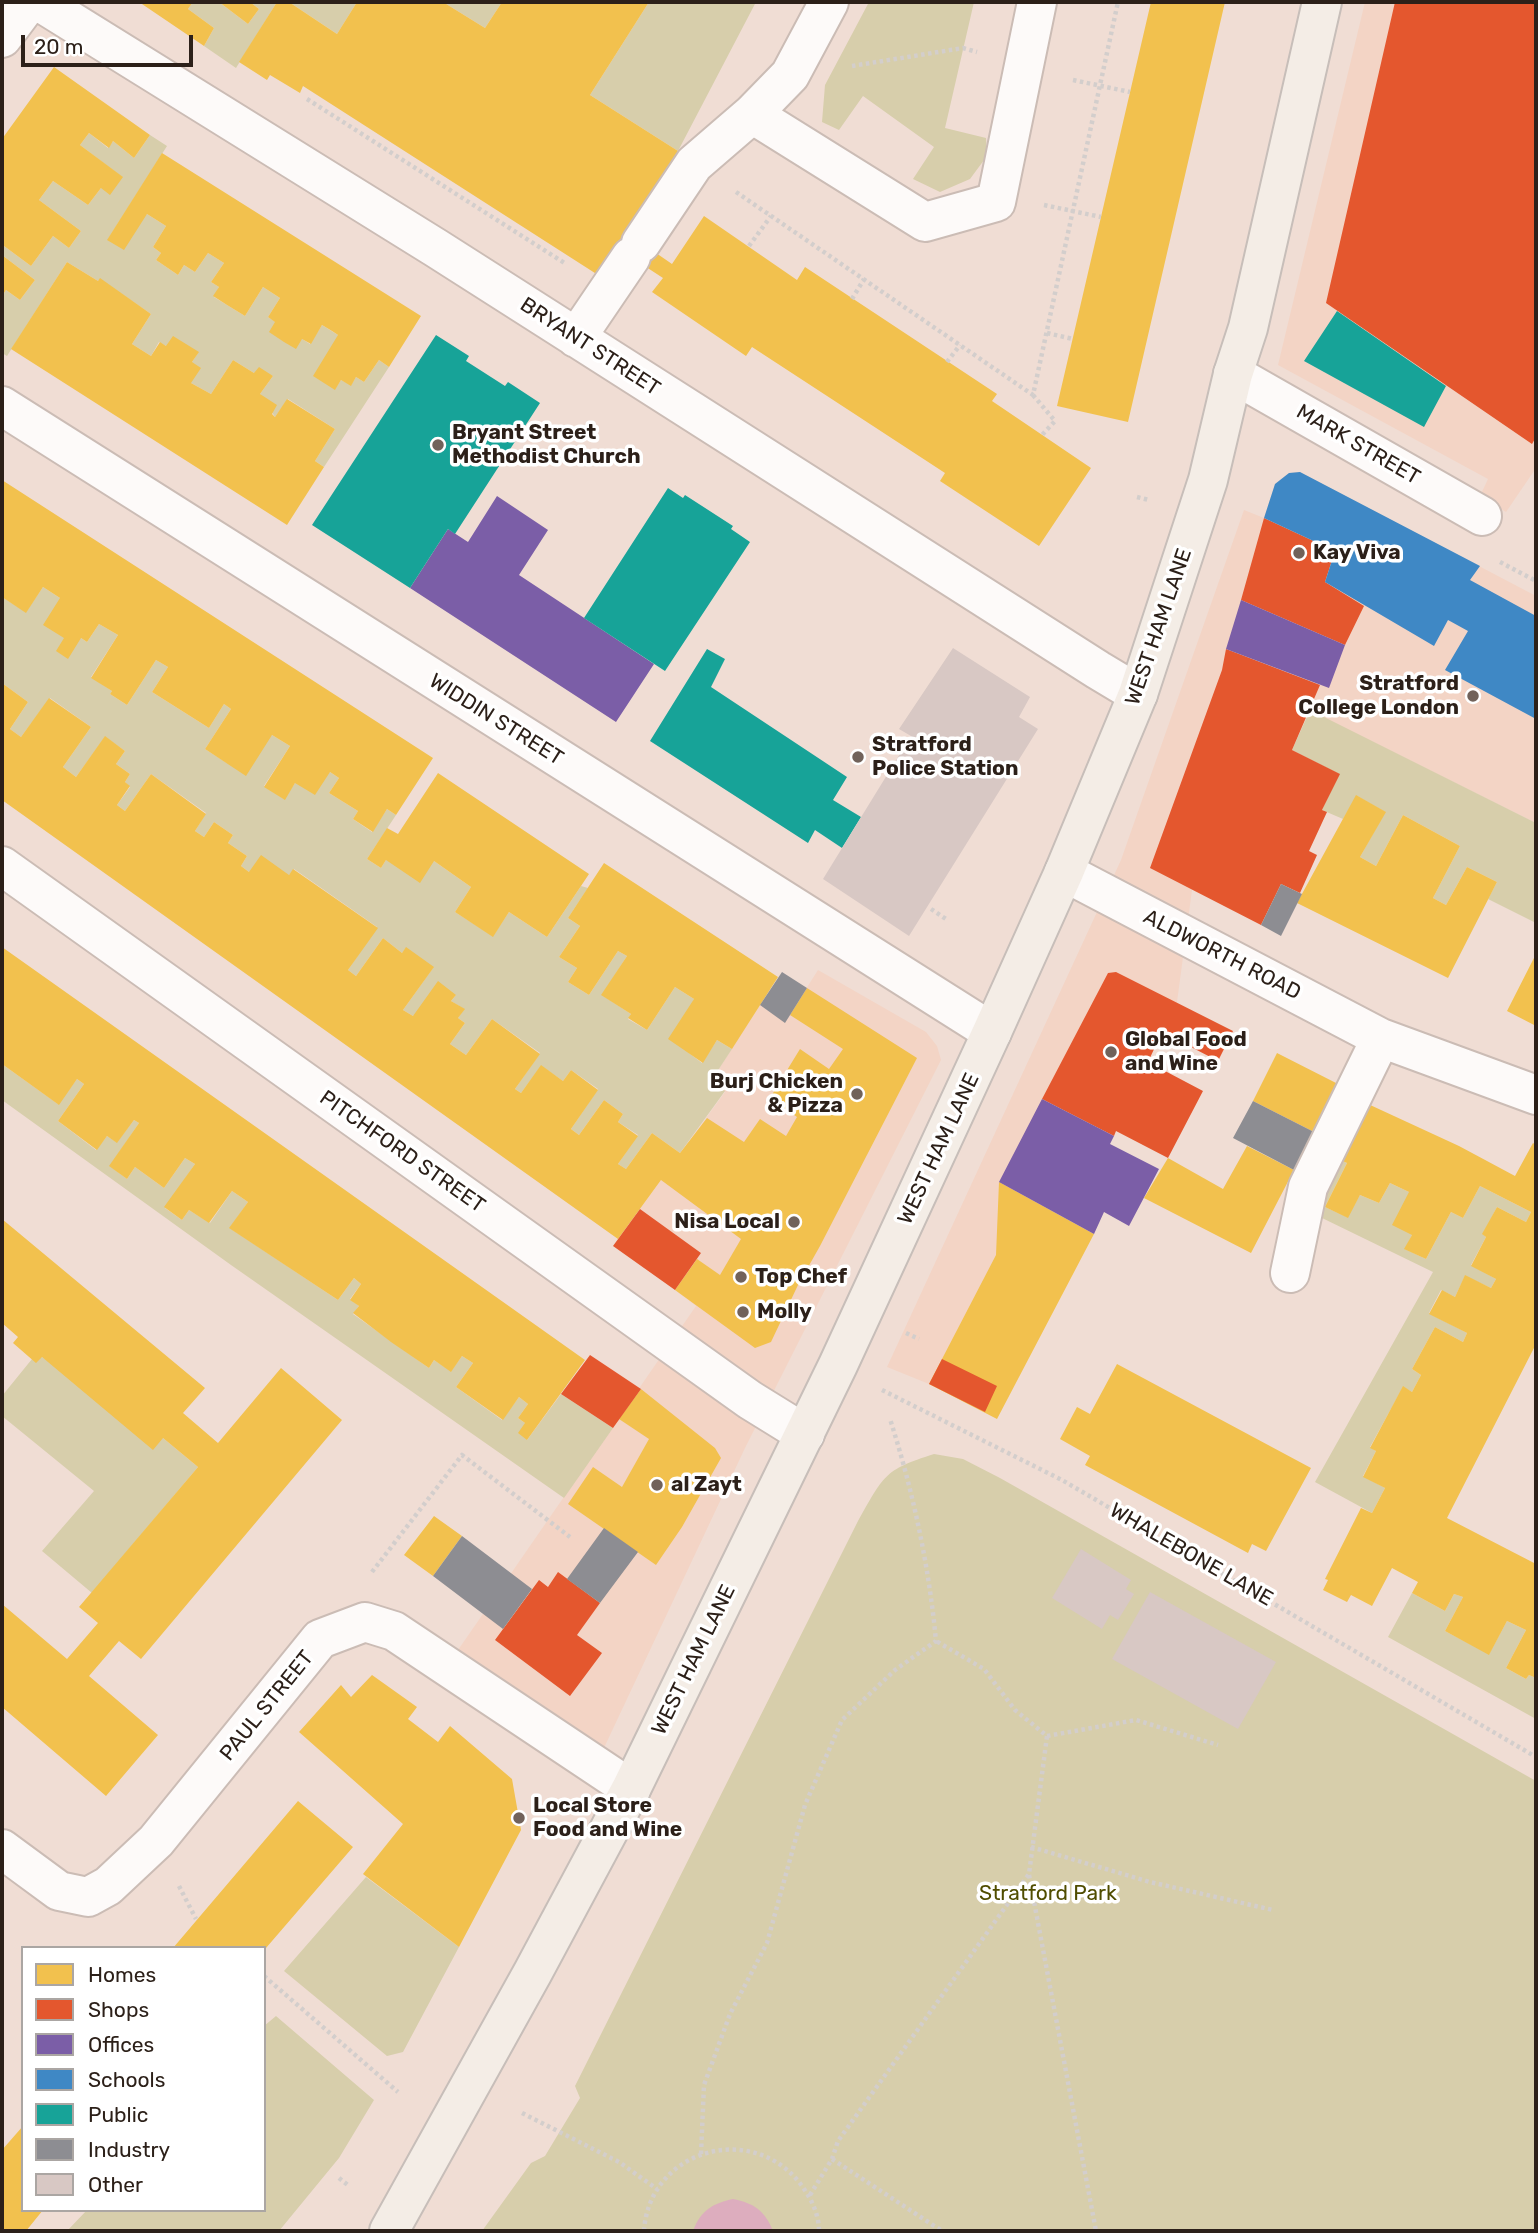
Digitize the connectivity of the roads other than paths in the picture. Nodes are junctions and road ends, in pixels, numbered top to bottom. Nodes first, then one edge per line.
1 (29, 2) edge
2 (40, 2) edge
3 (829, 2) edge
4 (1037, 2) edge
5 (1322, 2) edge
6 (2, 38) edge
7 (752, 114) junction
8 (576, 338) junction
9 (1233, 374) junction
10 (2, 406) edge
11 (1482, 516) dead end
12 (1138, 694) junction
13 (2, 866) edge
14 (1064, 872) junction
15 (992, 1032) junction
16 (1381, 1038) junction
17 (1536, 1095) edge
18 (1290, 1273) dead end
19 (805, 1434) junction
20 (631, 1789) junction
21 (2, 1849) edge
22 (389, 2231) edge

1 - 6 street
2 - 8 street, BRYANT STREET
3 - 7 street
4 - 7 street
5 - 9 main road, WEST HAM LANE
7 - 8 street
8 - 12 street, BRYANT STREET
9 - 11 street, MARK STREET
9 - 12 main road, WEST HAM LANE
10 - 15 street, WIDDIN STREET
12 - 14 main road, WEST HAM LANE
13 - 19 street, PITCHFORD STREET
14 - 15 main road, WEST HAM LANE
14 - 16 street, ALDWORTH ROAD
15 - 19 main road, WEST HAM LANE
16 - 17 street, ALDWORTH ROAD
16 - 18 street
19 - 20 main road, WEST HAM LANE
20 - 21 street, PAUL STREET
20 - 22 main road, WEST HAM LANE

